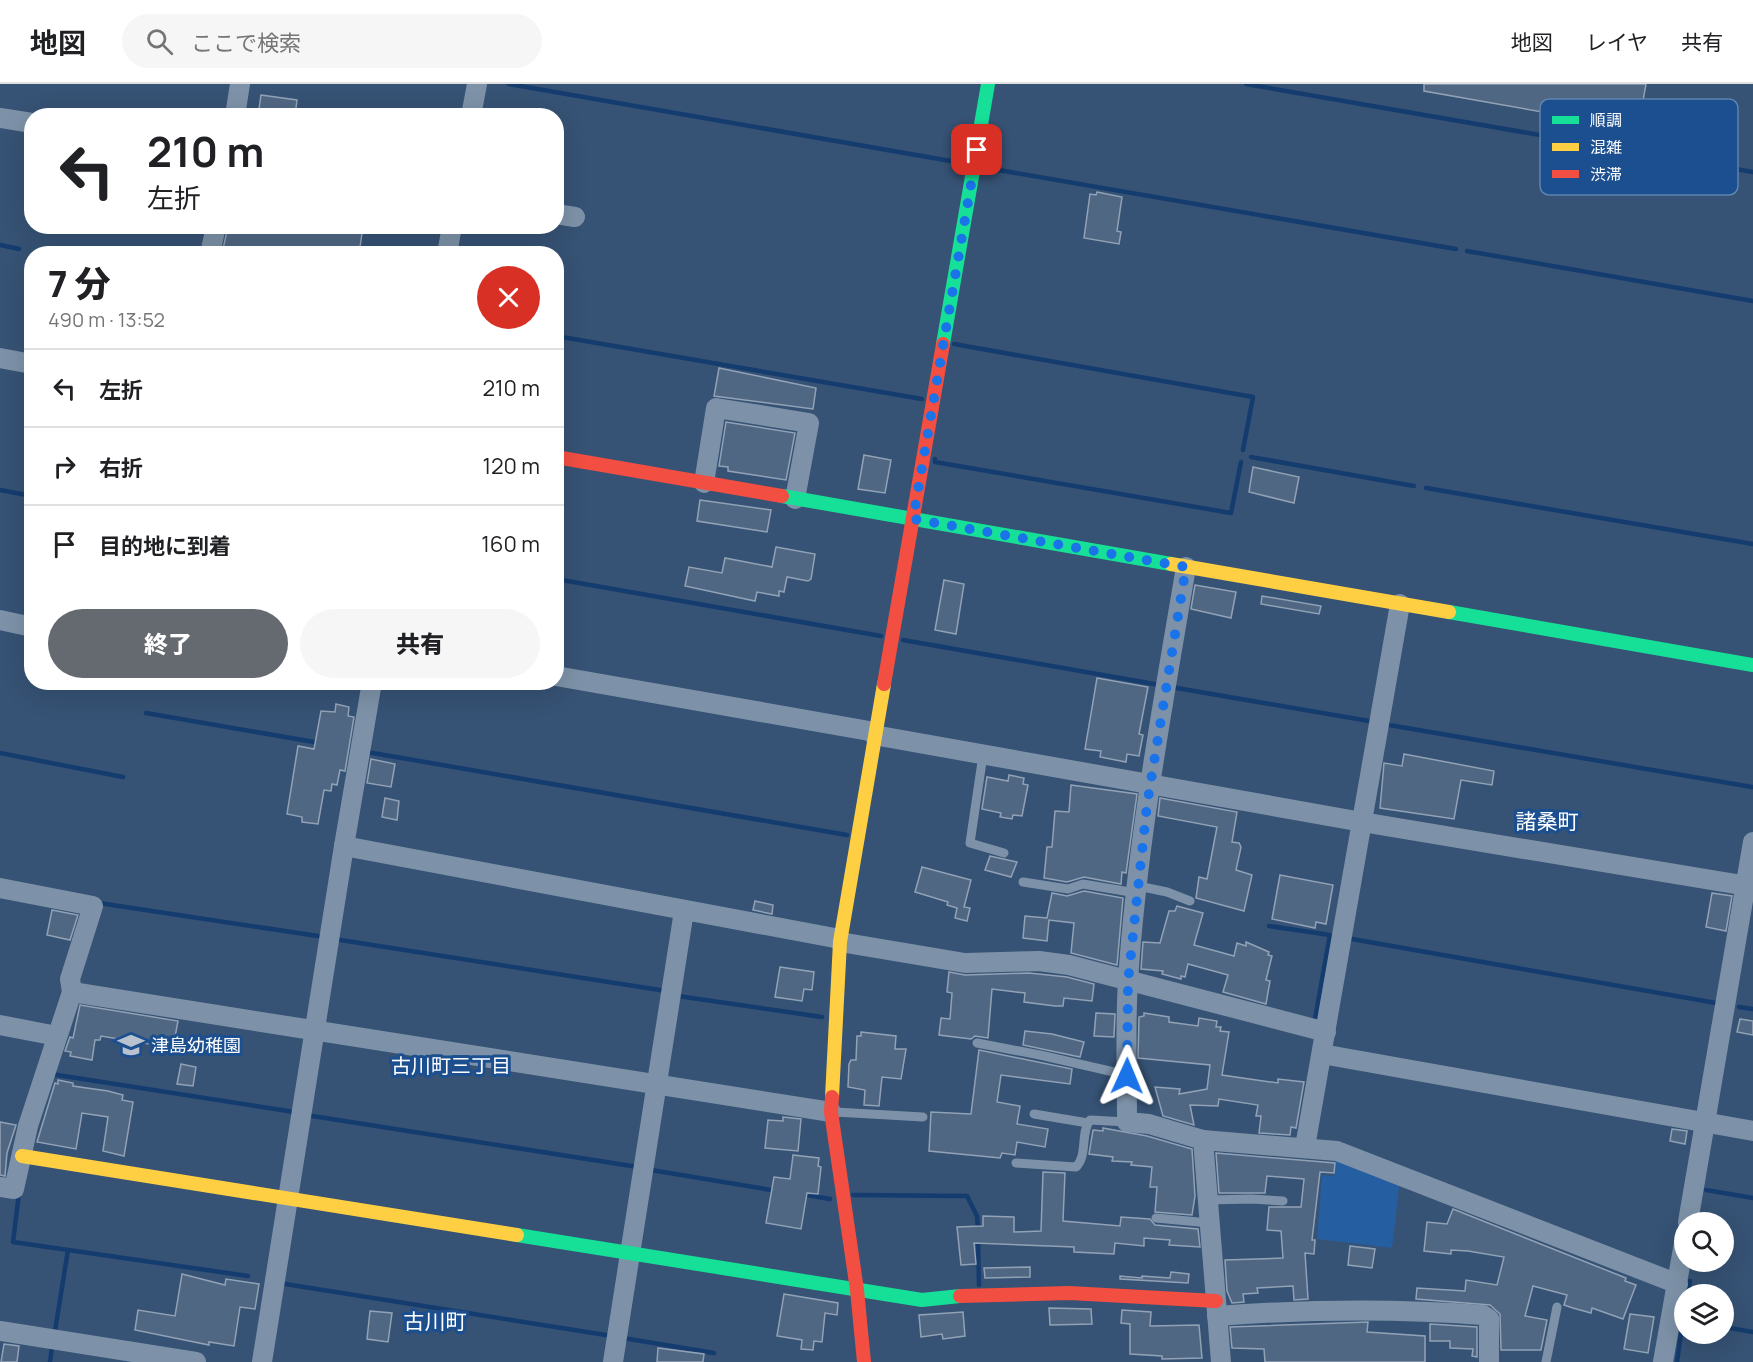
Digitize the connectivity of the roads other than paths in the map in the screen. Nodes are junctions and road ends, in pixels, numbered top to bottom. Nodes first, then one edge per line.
1 (240, 84) edge
2 (477, 84) edge
3 (988, 84) edge
4 (236, 108) edge
5 (472, 108) edge
6 (0, 118) edge
7 (24, 122) edge
8 (0, 358) edge
9 (24, 362) edge
10 (564, 458) edge
11 (704, 483) junction
12 (795, 499) junction
13 (913, 519) junction
14 (1186, 567) junction
15 (1400, 604) junction
16 (0, 620) edge
17 (24, 625) edge
18 (1753, 665) edge
19 (564, 677) edge
20 (371, 690) edge
21 (875, 734) junction
22 (983, 755) junction
23 (1149, 784) junction
24 (1362, 822) junction
25 (1753, 842) edge
26 (344, 846) junction
27 (1004, 853) dead end
28 (1023, 882) dead end
29 (1749, 887) edge
30 (0, 888) edge
31 (1137, 890) junction
32 (1190, 901) dead end
33 (684, 911) junction
34 (840, 940) junction
35 (1128, 982) junction
36 (72, 992) junction
37 (0, 1025) edge
38 (314, 1030) junction
39 (1326, 1032) junction
40 (57, 1036) junction
41 (977, 1043) dead end
42 (1322, 1054) junction
43 (1127, 1076) junction
44 (658, 1084) junction
45 (831, 1112) junction
46 (1034, 1114) dead end
47 (922, 1118) dead end
48 (1127, 1122) junction
49 (1705, 1122) junction
50 (1088, 1123) junction
51 (1753, 1131) edge
52 (1203, 1140) junction
53 (1305, 1147) junction
54 (22, 1156) junction
55 (1016, 1163) dead end
56 (0, 1187) edge
57 (288, 1198) junction
58 (1208, 1200) junction
59 (1282, 1201) dead end
60 (1690, 1212) edge
61 (1156, 1218) dead end
62 (1209, 1223) junction
63 (631, 1253) junction
64 (1680, 1272) edge
65 (1678, 1284) joint
66 (857, 1290) junction
67 (1674, 1305) edge
68 (1557, 1307) dead end
69 (1217, 1309) junction
70 (0, 1331) edge
71 (196, 1362) edge
72 (262, 1362) edge
73 (613, 1362) edge
74 (864, 1362) edge
75 (1221, 1362) edge
76 (1489, 1362) edge
77 (1546, 1362) edge
78 (1663, 1362) edge

1 - 4 street
2 - 5 street
3 - 13 street
6 - 7 street
8 - 9 street
10 - 11 street
11 - 12 street
11 - 12 street
12 - 13 street
13 - 14 street
13 - 21 street
14 - 15 street
14 - 23 street
15 - 18 street
15 - 24 street
16 - 17 street
19 - 21 street
20 - 26 street
21 - 22 street
21 - 34 street
22 - 23 street
22 - 27 lane
23 - 24 street
23 - 31 street
24 - 29 street
24 - 39 street
25 - 29 street
26 - 33 street
26 - 38 street
28 - 31 lane
29 - 49 street
30 - 36 street
31 - 32 lane
31 - 35 street
33 - 34 street
33 - 44 street
34 - 35 street
34 - 45 street
35 - 39 street
35 - 43 street
36 - 38 street
36 - 40 street
37 - 40 street
38 - 44 street
38 - 57 street
39 - 42 street
40 - 54 street
41 - 43 lane
42 - 49 street
42 - 53 street
43 - 48 street
44 - 45 street
44 - 63 street
45 - 47 lane
45 - 66 street
46 - 50 lane
48 - 50 lane
48 - 52 street
49 - 51 street
49 - 60 street
50 - 55 lane
52 - 53 street
52 - 58 street
53 - 65 street
54 - 56 street
54 - 57 street
57 - 63 street
57 - 72 street
58 - 59 lane
58 - 62 street
61 - 62 lane
62 - 69 street
63 - 66 street
63 - 73 street
64 - 65 street
66 - 69 street
66 - 74 street
67 - 78 street
68 - 77 lane
69 - 75 street
69 - 76 street
70 - 71 street

